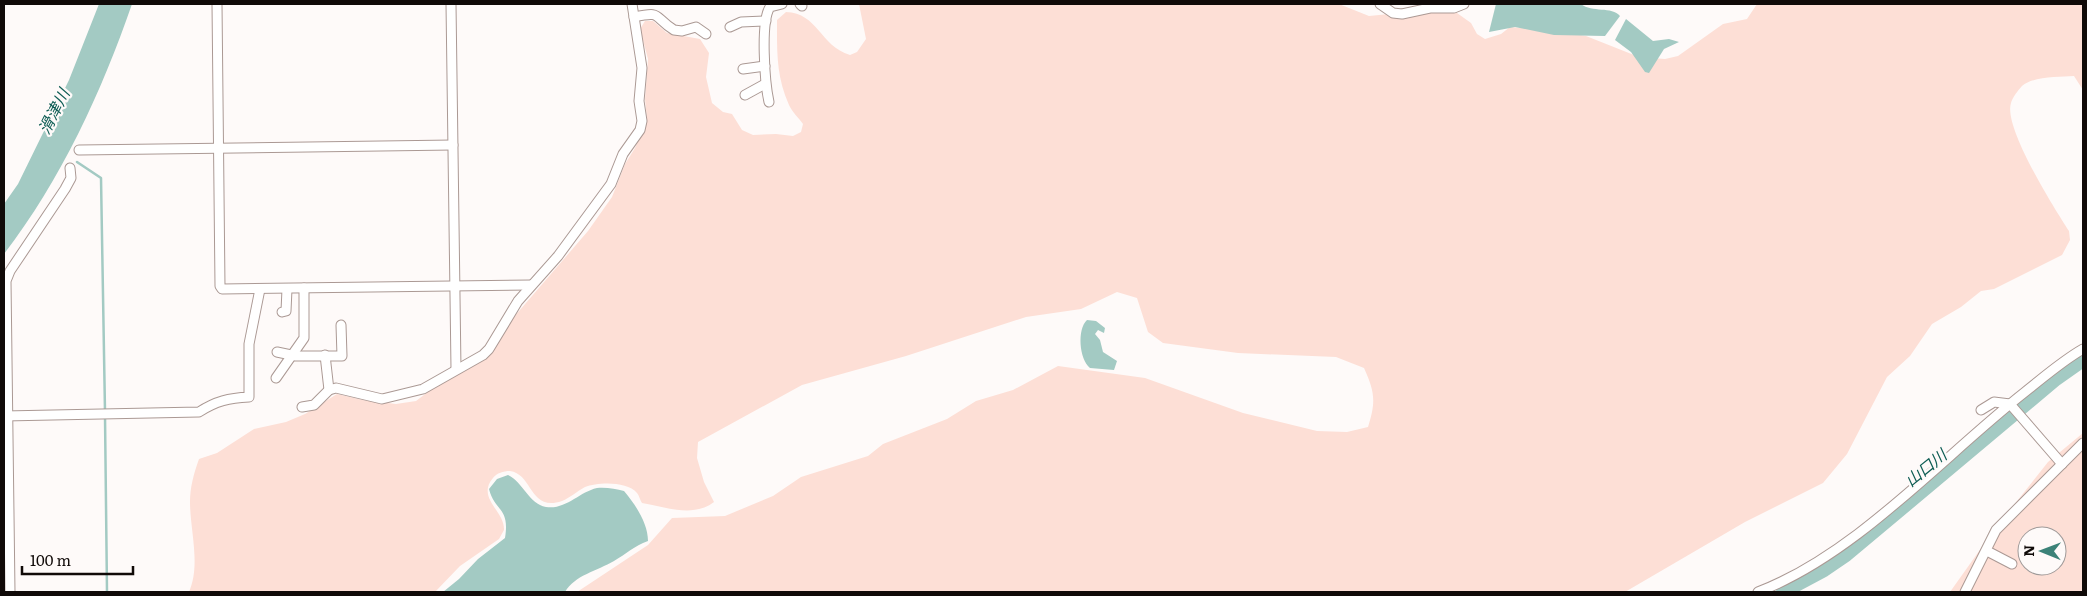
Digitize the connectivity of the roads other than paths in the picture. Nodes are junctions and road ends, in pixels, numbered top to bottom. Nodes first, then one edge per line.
1 (218, 4) edge
2 (451, 4) edge
3 (632, 4) edge
4 (782, 4) edge
5 (1380, 4) edge
6 (1464, 4) edge
7 (770, 5) edge
8 (634, 17) junction
9 (766, 21) junction
10 (730, 27) dead end
11 (706, 34) dead end
12 (765, 66) junction
13 (744, 69) dead end
14 (765, 84) junction
15 (746, 96) dead end
16 (769, 102) dead end
17 (453, 146) junction
18 (219, 148) junction
19 (79, 150) dead end
20 (70, 168) dead end
21 (531, 286) junction
22 (455, 287) junction
23 (304, 288) junction
24 (260, 289) junction
25 (287, 289) junction
26 (282, 312) dead end
27 (341, 325) dead end
28 (2083, 349) edge
29 (278, 352) dead end
30 (293, 355) junction
31 (325, 355) junction
32 (456, 369) junction
33 (276, 378) dead end
34 (329, 390) junction
35 (2011, 405) junction
36 (302, 407) dead end
37 (1981, 410) dead end
38 (6, 416) edge
39 (2083, 443) edge
40 (2062, 464) junction
41 (1987, 551) junction
42 (2012, 564) dead end
43 (10, 592) edge
44 (1758, 592) edge
45 (1965, 592) edge

1 - 18 street
2 - 17 street
3 - 8 street
4 - 7 street
5 - 6 street
7 - 9 street
8 - 11 street
8 - 21 street
9 - 10 street
9 - 12 street
12 - 13 street
12 - 14 street
14 - 15 street
14 - 16 street
17 - 18 street
17 - 22 street
18 - 19 street
18 - 24 street
20 - 38 street
21 - 22 street
21 - 32 street
22 - 23 street
22 - 32 street
23 - 25 street
23 - 30 street
24 - 25 street
24 - 38 street
25 - 26 street
27 - 31 street
28 - 35 street
29 - 30 street
30 - 31 street
30 - 33 street
31 - 34 street
32 - 34 street
34 - 36 street
35 - 37 street
35 - 40 street
35 - 44 street
38 - 43 street
39 - 40 street
40 - 41 street
41 - 42 street
41 - 45 street

